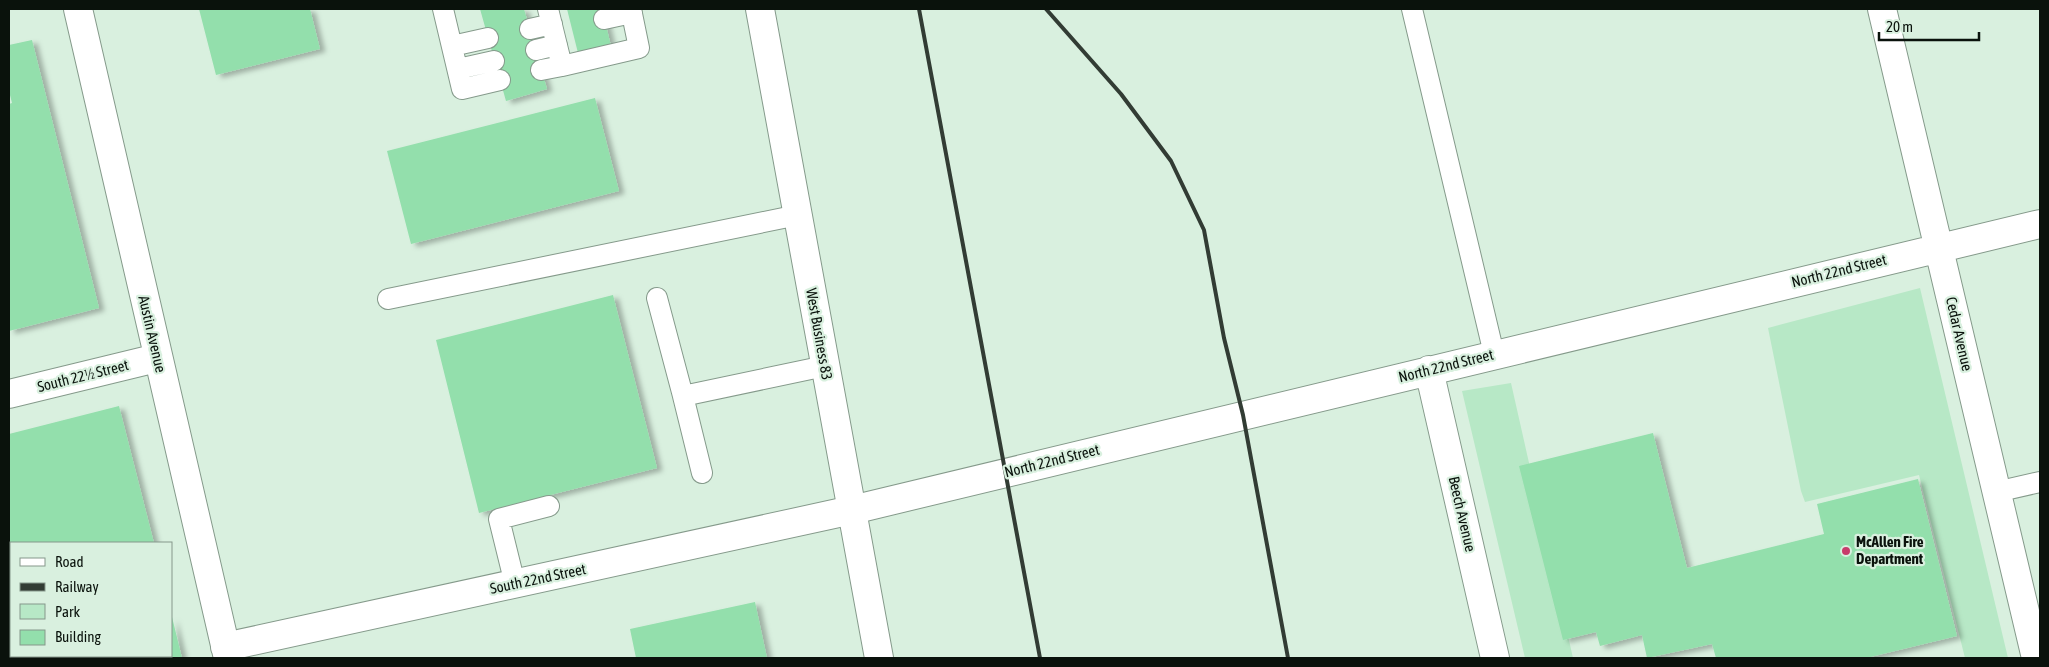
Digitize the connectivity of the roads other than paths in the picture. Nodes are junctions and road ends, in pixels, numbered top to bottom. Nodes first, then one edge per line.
1 (78, 9) edge
2 (443, 9) edge
3 (760, 9) edge
4 (1412, 9) edge
5 (1882, 9) edge
6 (631, 11) edge
7 (604, 19) dead end
8 (556, 27) edge
9 (530, 29) dead end
10 (488, 38) dead end
11 (452, 46) junction
12 (536, 50) dead end
13 (494, 61) dead end
14 (562, 66) junction
15 (458, 69) junction
16 (541, 70) dead end
17 (500, 80) dead end
18 (798, 215) junction
19 (2040, 224) edge
20 (1939, 247) junction
21 (657, 298) dead end
22 (388, 299) dead end
23 (1494, 354) junction
24 (157, 358) junction
25 (825, 366) junction
26 (1429, 370) junction
27 (9, 394) edge
28 (683, 396) junction
29 (702, 473) dead end
30 (2040, 482) edge
31 (1996, 492) junction
32 (549, 506) dead end
33 (852, 510) junction
34 (515, 584) junction
35 (226, 653) edge
36 (879, 658) edge
37 (1495, 658) edge
38 (2036, 658) edge

1 - 24 street, Austin Avenue
2 - 11 lane
3 - 18 street, West Business 83
4 - 23 lane
5 - 20 street, Cedar Avenue
6 - 7 lane
6 - 14 lane
8 - 9 lane
8 - 12 lane
8 - 14 lane
10 - 11 lane
11 - 15 lane
13 - 15 lane
14 - 16 lane
15 - 17 lane
18 - 22 lane
18 - 25 street, West Business 83
19 - 20 street, North 22nd Street
20 - 23 street, North 22nd Street
20 - 31 street, Cedar Avenue
21 - 28 lane
23 - 26 street, North 22nd Street
24 - 27 street, South 22½ Street
24 - 35 street, Austin Avenue
25 - 28 lane
25 - 33 street, West Business 83
26 - 33 street, North 22nd Street
26 - 37 street, Beech Avenue
28 - 29 lane
30 - 31 lane
31 - 38 street, Cedar Avenue
32 - 34 lane
33 - 34 street, South 22nd Street
33 - 36 street, West Business 83
34 - 35 street, South 22nd Street

